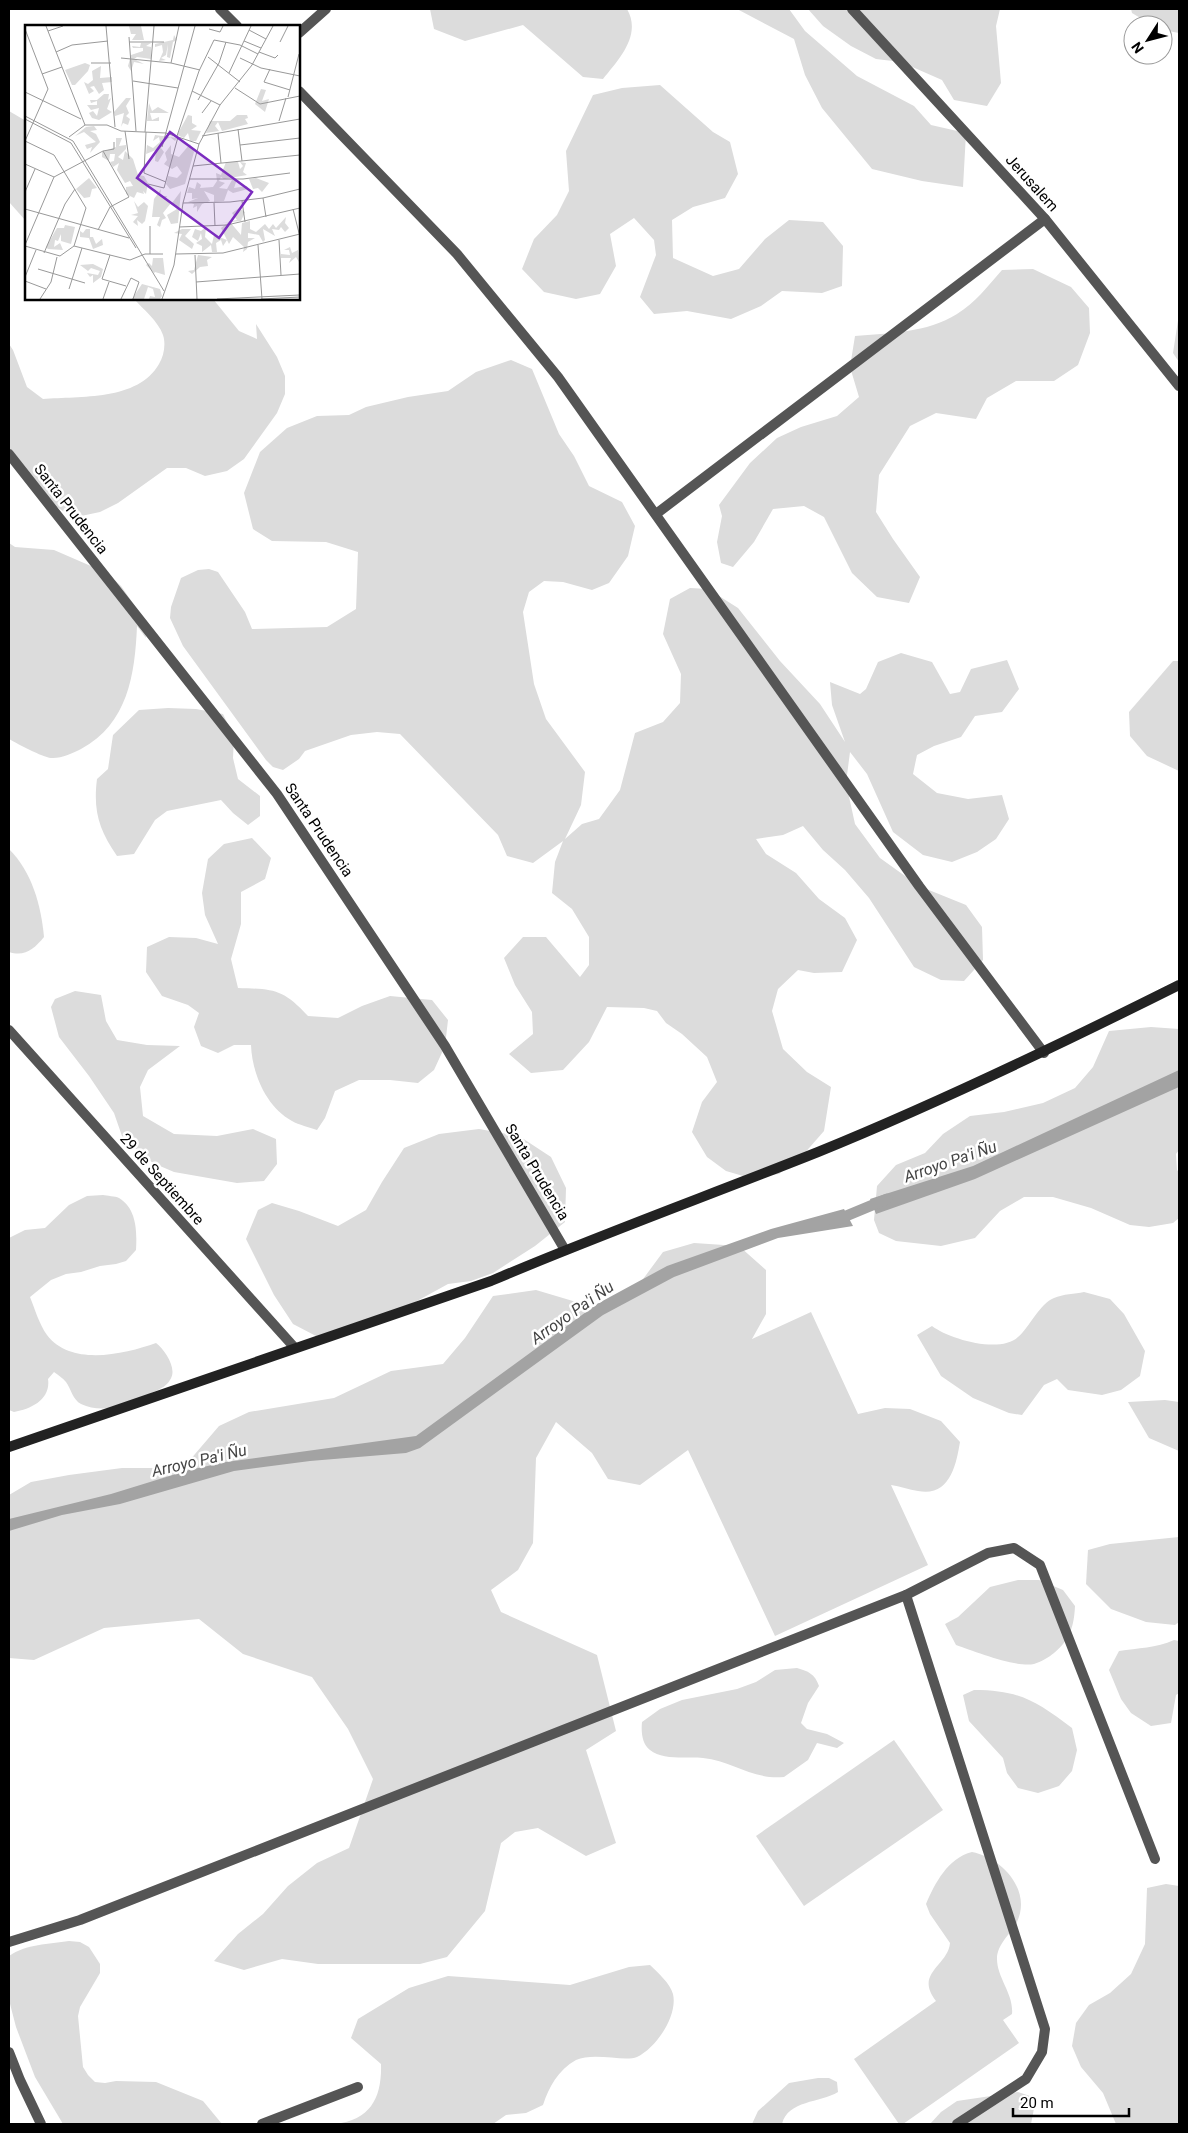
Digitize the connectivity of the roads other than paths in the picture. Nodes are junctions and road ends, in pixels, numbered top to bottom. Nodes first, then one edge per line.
1 (220, 9) edge
2 (326, 9) edge
3 (852, 9) edge
4 (236, 25) edge
5 (300, 32) edge
6 (300, 92) edge
7 (1045, 219) junction
8 (1179, 386) edge
9 (9, 454) edge
10 (656, 514) junction
11 (1179, 985) edge
12 (9, 1030) edge
13 (1044, 1053) junction
14 (565, 1250) junction
15 (294, 1348) junction
16 (9, 1447) edge
17 (906, 1595) junction
18 (1155, 1859) dead end
19 (9, 1942) edge
20 (9, 2052) edge
21 (358, 2087) dead end
22 (41, 2124) edge
23 (262, 2124) edge
24 (957, 2124) edge

1 - 4 street
2 - 5 street
3 - 7 street, Jerusalem
6 - 10 street
7 - 8 street, Jerusalem
7 - 10 street
9 - 14 street, Santa Prudencia
10 - 13 street
11 - 13 main road
12 - 15 street, 29 de Septiembre
13 - 14 main road
14 - 15 main road
15 - 16 main road
17 - 18 street
17 - 19 street
17 - 24 street
20 - 22 street
21 - 23 street

